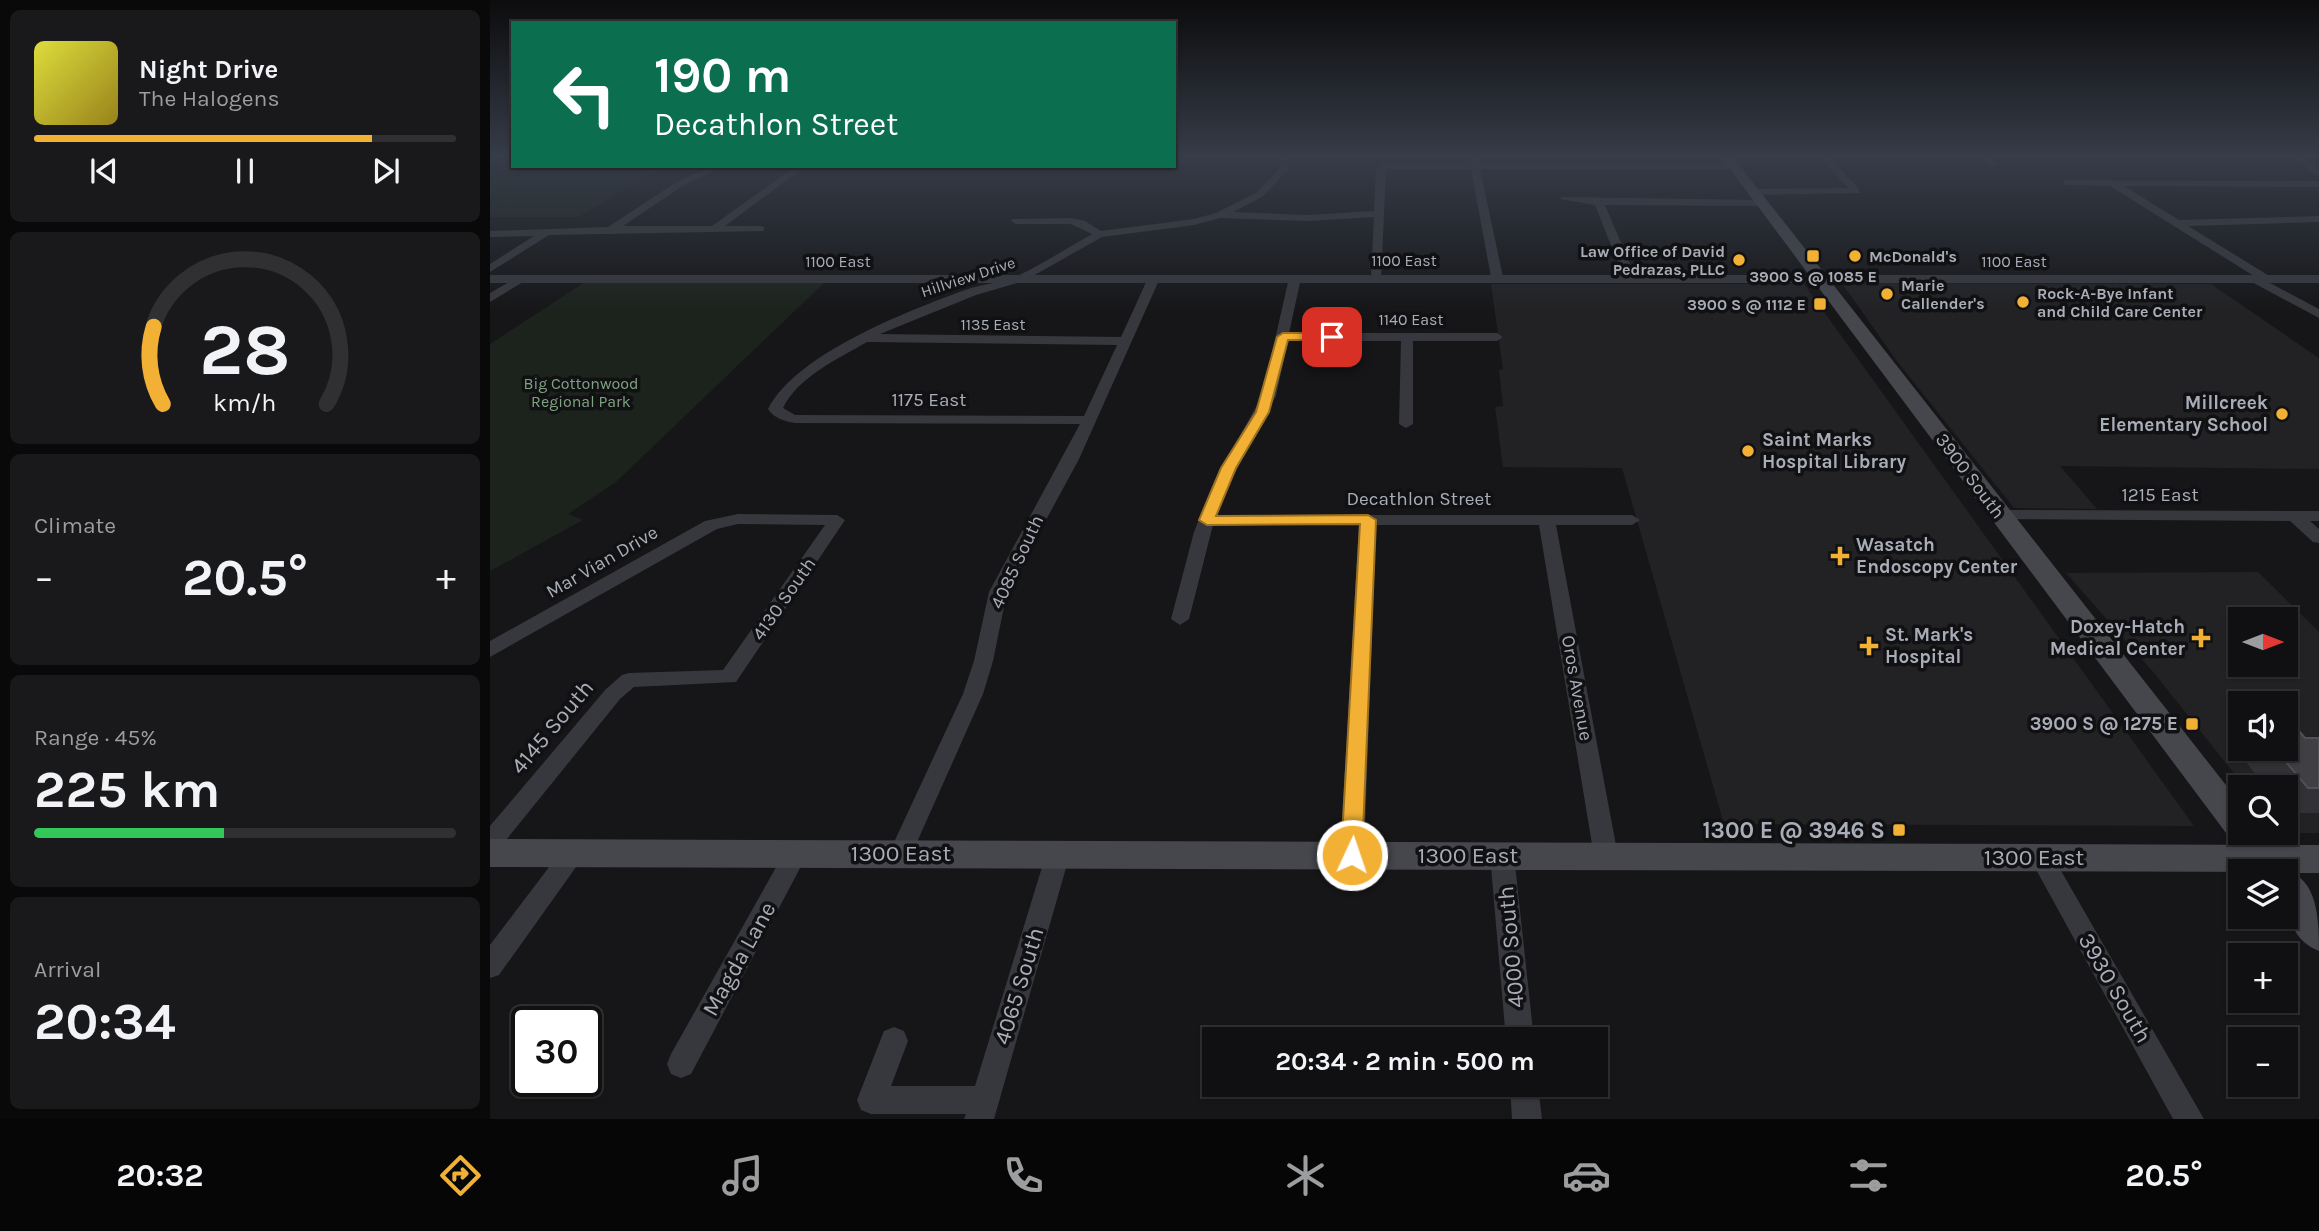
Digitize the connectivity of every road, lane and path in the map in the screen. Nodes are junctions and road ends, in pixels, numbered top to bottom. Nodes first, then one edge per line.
1 (641, 209) edge
2 (742, 209) edge
3 (1232, 209) edge
4 (1381, 209) edge
5 (1485, 209) edge
6 (1602, 209) edge
7 (1767, 209) edge
8 (2155, 209) edge
9 (1381, 214) junction
10 (1220, 215) junction
11 (2295, 219) junction
12 (2319, 219) edge
13 (1016, 221) dead end
14 (2178, 223) junction
15 (714, 229) junction
16 (760, 229) dead end
17 (610, 230) junction
18 (2319, 232) edge
19 (490, 234) edge
20 (544, 234) junction
21 (1099, 234) junction
22 (490, 270) edge
23 (1497, 277) junction
24 (1154, 278) junction
25 (1295, 278) junction
26 (1377, 278) junction
27 (1630, 278) junction
28 (490, 279) edge
29 (522, 279) junction
30 (1020, 279) junction
31 (1821, 279) junction
32 (2261, 279) junction
33 (2319, 279) edge
34 (490, 298) edge
35 (2319, 314) edge
36 (1283, 337) junction
37 (1407, 337) junction
38 (1497, 337) dead end
39 (861, 338) junction
40 (1125, 341) junction
41 (776, 405) joint
42 (1090, 420) junction
43 (1406, 424) dead end
44 (2000, 515) junction
45 (2294, 516) junction
46 (2319, 516) edge
47 (837, 520) joint
48 (1207, 520) junction
49 (1368, 520) junction
50 (1547, 520) junction
51 (1632, 520) dead end
52 (2319, 538) edge
53 (1180, 619) dead end
54 (490, 650) edge
55 (629, 680) joint
56 (2228, 811) edge
57 (490, 843) edge
58 (490, 853) edge
59 (573, 853) junction
60 (796, 853) junction
61 (901, 853) junction
62 (1058, 854) junction
63 (2261, 854) edge
64 (1352, 855) junction
65 (1502, 855) junction
66 (1606, 856) junction
67 (2041, 857) junction
68 (2319, 859) edge
69 (2298, 904) edge
70 (2319, 935) edge
71 (490, 966) edge
72 (1519, 1027) edge
73 (894, 1041) dead end
74 (681, 1064) dead end
75 (1525, 1097) edge
76 (982, 1110) edge
77 (1527, 1119) edge
78 (2189, 1119) edge

1 - 17 street
2 - 15 street
3 - 10 street, Hillview Drive
4 - 9 street
5 - 23 street
6 - 27 street
7 - 31 main road, 3900 South
8 - 14 street
9 - 10 street
9 - 26 street
10 - 21 street, Hillview Drive
11 - 12 street
11 - 14 street
11 - 18 street
13 - 21 street
14 - 32 street
15 - 16 street
15 - 17 street
17 - 20 street
19 - 20 street
20 - 22 street
21 - 30 street, Hillview Drive
23 - 26 street, 1100 East
23 - 27 street, 1100 East
24 - 25 street, 1100 East
24 - 30 street, 1100 East
24 - 40 street, 4085 South
25 - 26 street, 1100 East
25 - 36 street
27 - 31 street, 1100 East
28 - 29 street, 1100 East
29 - 30 street, 1100 East
29 - 34 street
30 - 39 street, Hillview Drive
31 - 32 street, 1100 East
31 - 44 main road, 3900 South
32 - 33 street, 1100 East
32 - 35 street
36 - 37 street, 1140 East
36 - 48 street
37 - 38 street, 1140 East
37 - 43 street
39 - 40 street, 1135 East
39 - 41 street, Hillview Drive
40 - 42 street, 4085 South
41 - 42 street, 1175 East
42 - 61 street, 4085 South
44 - 45 street, 1215 East
44 - 56 main road, 3900 South
45 - 46 street, 1215 East
45 - 52 street
47 - 54 street, Mar Vian Drive
47 - 55 street, 4130 South
48 - 49 street, Decathlon Street
48 - 53 street
49 - 50 street, Decathlon Street
49 - 64 street
50 - 51 street, Decathlon Street
50 - 66 street, Oros Avenue
55 - 57 street, 4145 South
58 - 59 main road, 1300 East
59 - 60 main road, 1300 East
59 - 71 street
60 - 61 main road, 1300 East
60 - 74 street, Magda Lane
61 - 62 main road, 1300 East
62 - 64 main road, 1300 East
62 - 76 street, 4065 South
63 - 67 main road, 1300 East
63 - 68 main road, 1300 East
64 - 65 main road, 1300 East
65 - 66 main road, 1300 East
65 - 72 street, 4000 South
66 - 67 main road, 1300 East
67 - 78 street, 3930 South
69 - 70 main road
73 - 76 street
75 - 77 street

